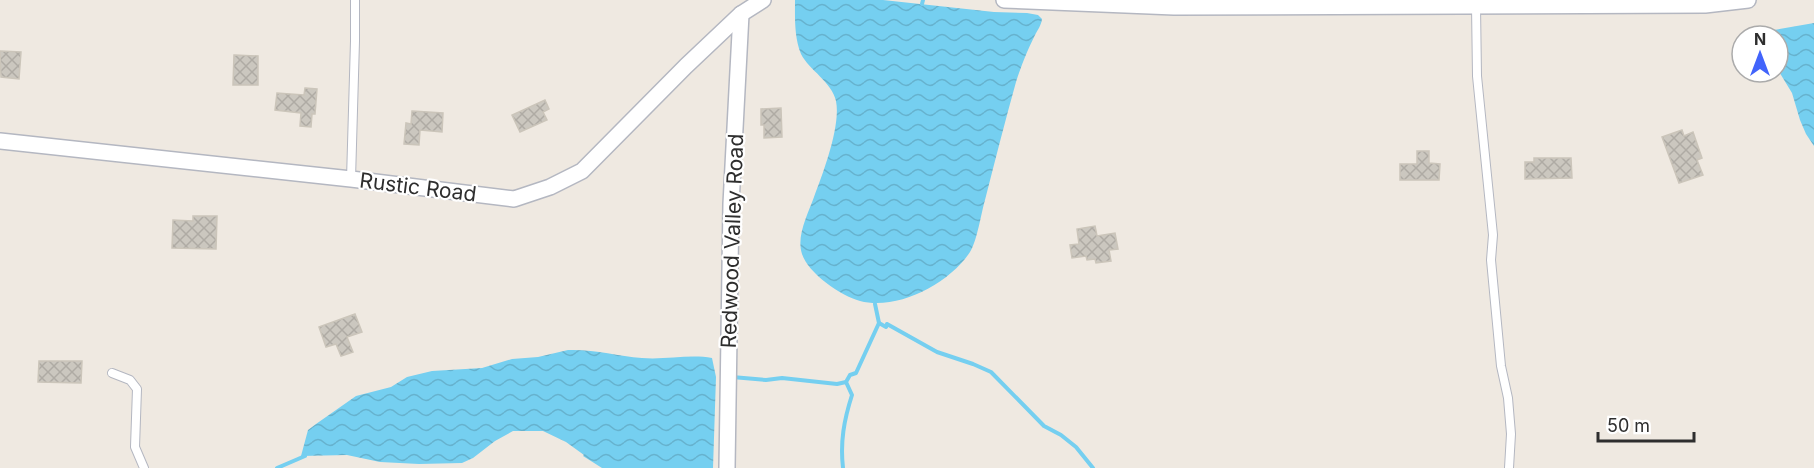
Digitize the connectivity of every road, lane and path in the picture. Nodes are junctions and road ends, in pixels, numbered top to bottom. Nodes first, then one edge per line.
1 (355, 0) edge
2 (763, 0) edge
3 (1004, 0) edge
4 (1748, 0) edge
5 (1476, 6) junction
6 (741, 14) junction
7 (0, 141) edge
8 (351, 179) junction
9 (112, 373) dead end
10 (144, 468) edge
11 (727, 468) edge
12 (1509, 468) edge

1 - 8 lane
2 - 6 street, Rustic Road
3 - 5 street
4 - 5 street
5 - 12 lane
6 - 8 street, Rustic Road
6 - 11 street, Redwood Valley Road
7 - 8 street, Rustic Road
9 - 10 lane

